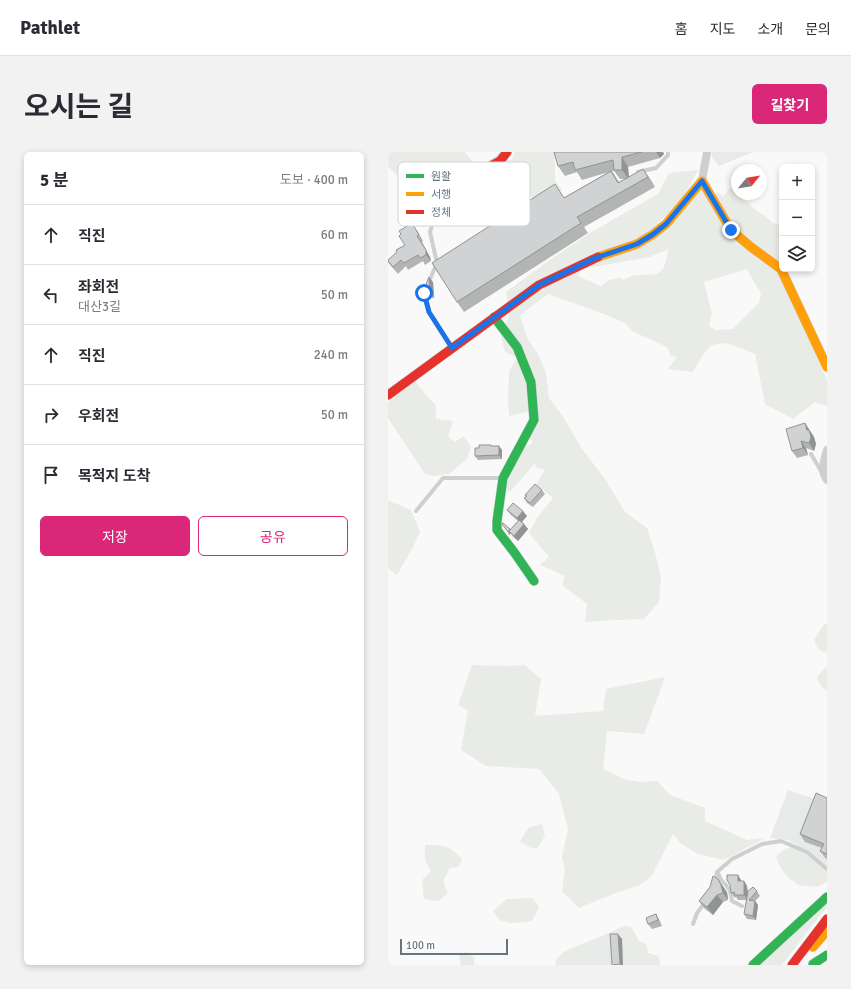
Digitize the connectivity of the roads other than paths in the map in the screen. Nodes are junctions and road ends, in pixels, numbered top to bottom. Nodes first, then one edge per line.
1 (507, 152) edge
2 (668, 152) edge
3 (707, 152) edge
4 (498, 162) edge
5 (638, 172) edge
6 (702, 181) junction
7 (432, 226) edge
8 (494, 317) junction
9 (452, 348) junction
10 (827, 367) edge
11 (388, 395) edge
12 (827, 450) edge
13 (810, 454) dead end
14 (825, 477) edge
15 (504, 478) junction
16 (416, 511) dead end
17 (534, 581) dead end
18 (827, 869) edge
19 (717, 872) junction
20 (715, 885) edge
21 (827, 897) edge
22 (709, 898) edge
23 (742, 906) dead end
24 (693, 924) dead end
25 (826, 924) edge
26 (827, 947) edge
27 (827, 955) edge
28 (812, 964) edge
29 (753, 965) edge
30 (792, 965) edge
31 (798, 965) edge

1 - 4 main road
2 - 5 lane
3 - 6 street
6 - 8 main road
6 - 10 main road
7 - 9 lane
8 - 9 main road
8 - 15 main road
9 - 11 main road
12 - 14 street
13 - 14 lane
15 - 16 lane
15 - 17 main road
18 - 19 lane
19 - 20 lane
19 - 23 lane
21 - 29 main road
22 - 24 lane
25 - 30 main road
25 - 31 main road
26 - 28 main road
27 - 28 main road

